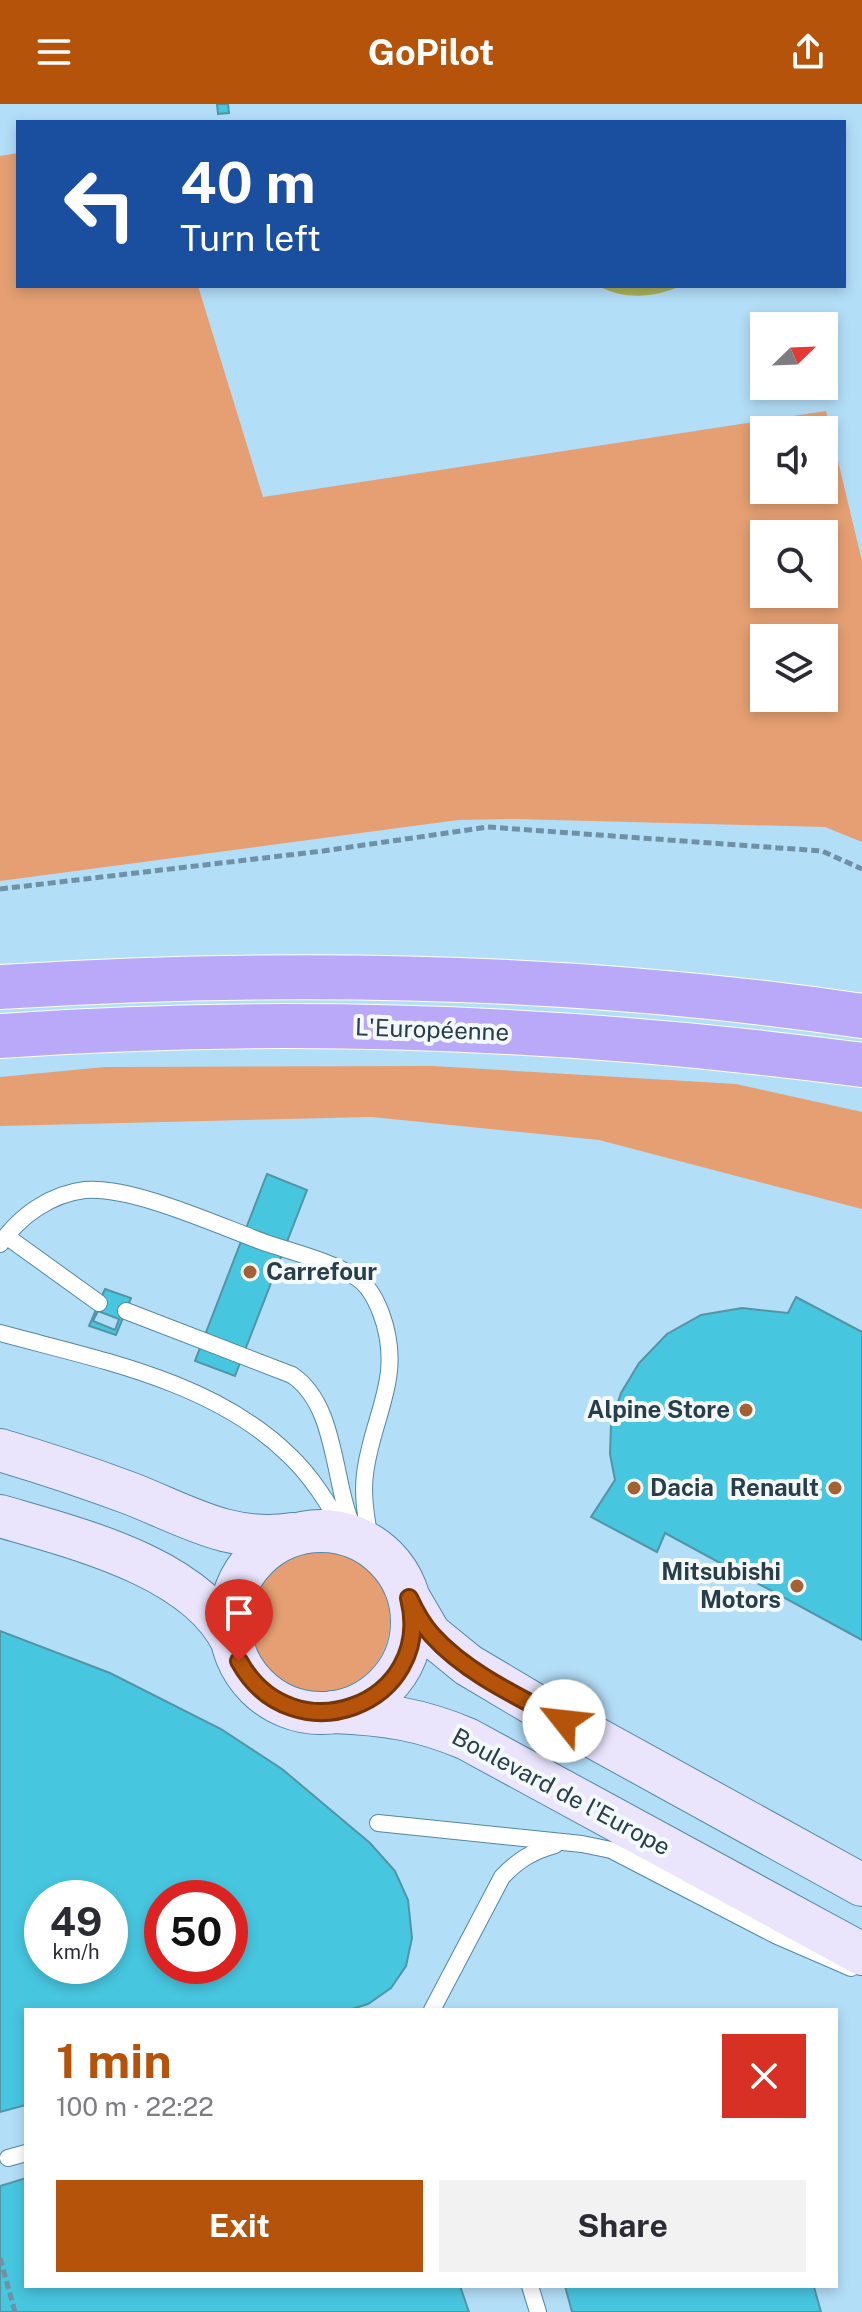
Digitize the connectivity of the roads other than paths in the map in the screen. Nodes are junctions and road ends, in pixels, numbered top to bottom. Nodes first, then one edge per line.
1 (0, 987) edge
2 (862, 1016) edge
3 (0, 1036) edge
4 (773, 1053) junction
5 (862, 1065) edge
6 (862, 1074) edge
7 (3, 1240) edge
8 (99, 1303) dead end
9 (126, 1311) dead end
10 (0, 1333) edge
11 (0, 1450) edge
12 (0, 1516) edge
13 (298, 1534) junction
14 (359, 1540) junction
15 (409, 1598) junction
16 (233, 1643) junction
17 (333, 1712) junction
18 (378, 1823) dead end
19 (564, 1842) junction
20 (862, 1885) edge
21 (862, 1954) edge
22 (862, 1973) edge
23 (442, 1992) junction
24 (433, 2008) edge
25 (447, 2008) edge
26 (24, 2154) edge
27 (8, 2158) dead end
28 (531, 2288) edge
29 (538, 2312) edge

1 - 2 highway, L'Européenne
3 - 4 highway, L'Européenne
4 - 5 highway, L'Européenne
4 - 6 highway
7 - 8 lane
7 - 14 lane
9 - 14 lane
10 - 14 lane
11 - 13 main road
12 - 16 main road
13 - 14 main road
13 - 16 main road
14 - 15 main road
15 - 17 main road
15 - 20 main road
16 - 17 main road
17 - 21 main road, Boulevard de l'Europe
18 - 19 lane
19 - 22 lane
19 - 23 lane
23 - 24 lane
23 - 25 lane
26 - 27 lane
28 - 29 lane

